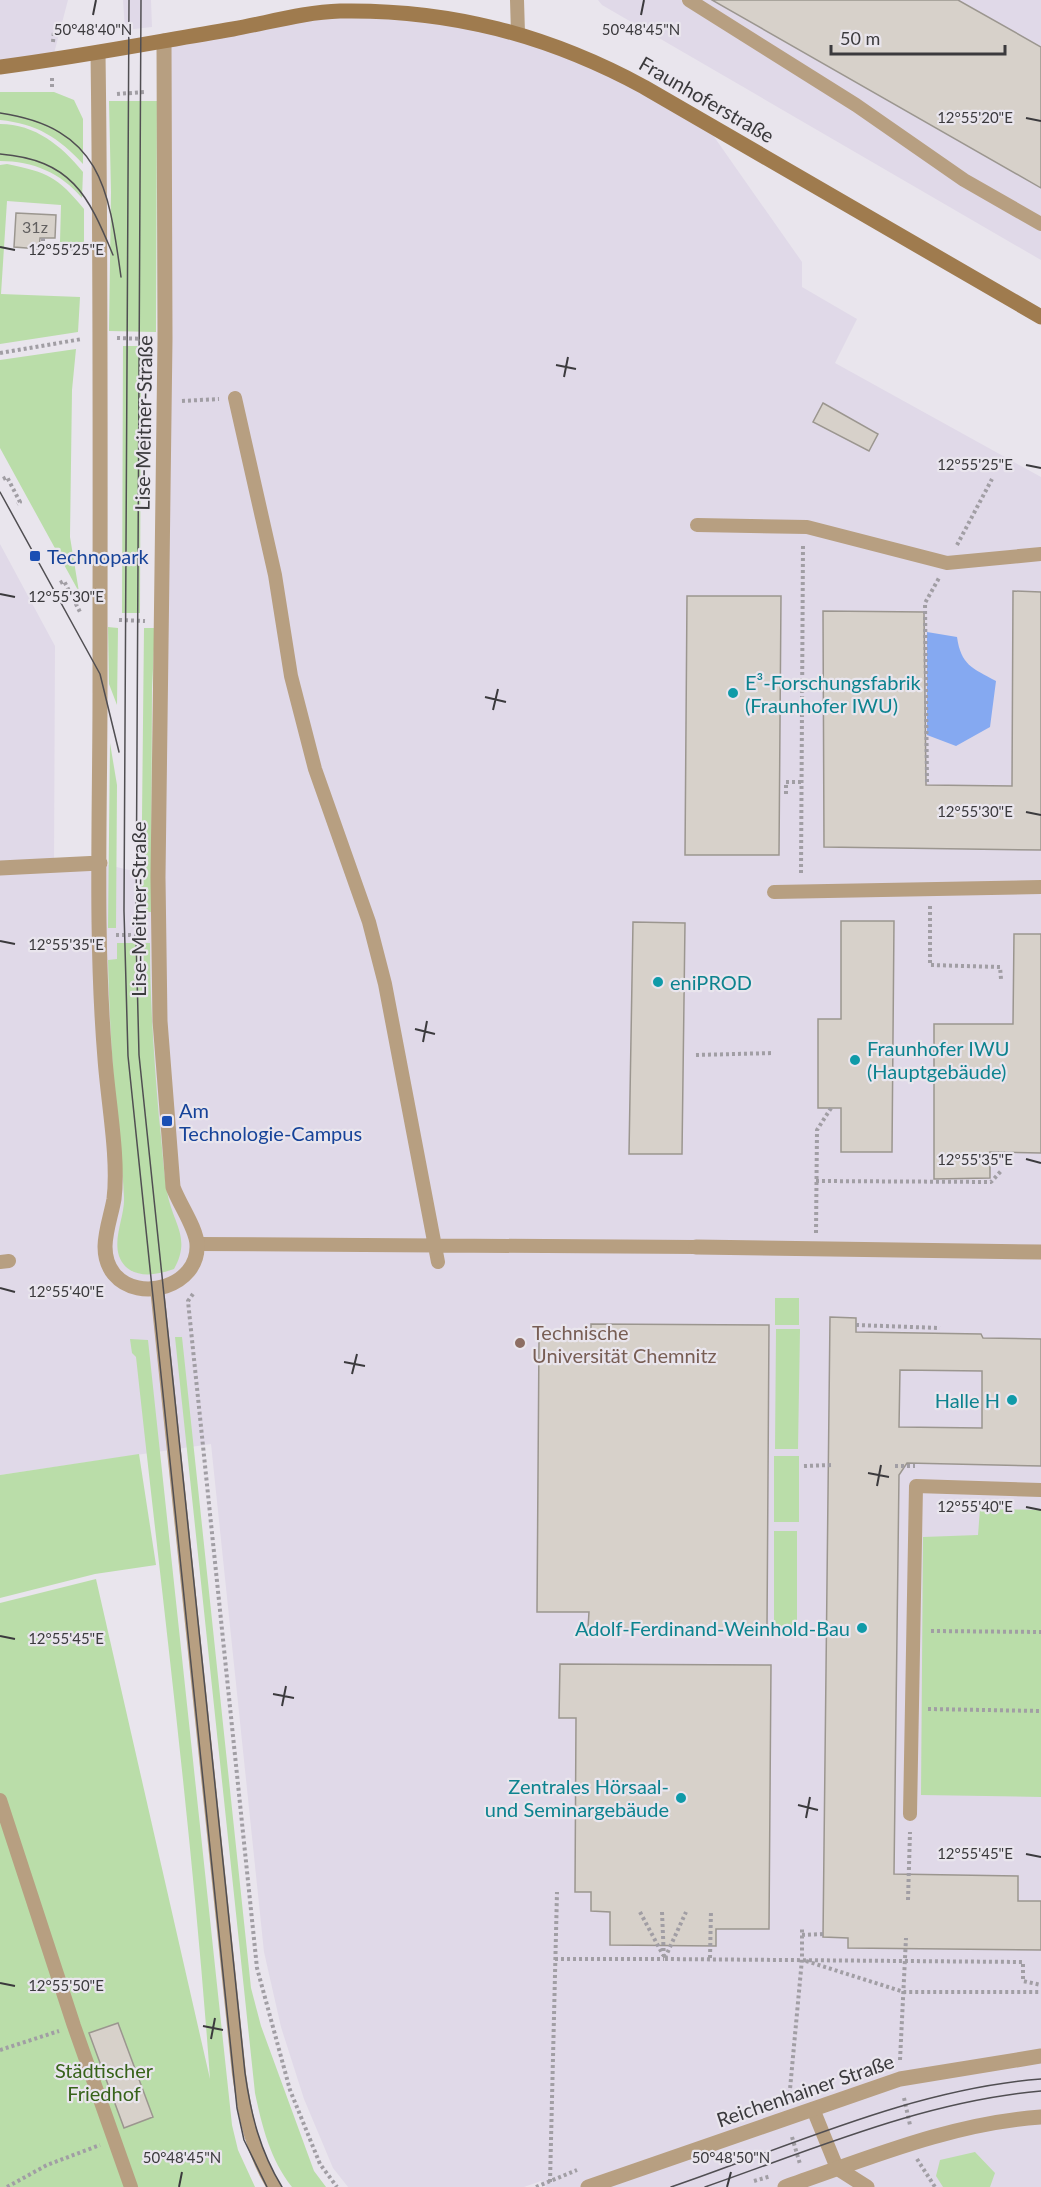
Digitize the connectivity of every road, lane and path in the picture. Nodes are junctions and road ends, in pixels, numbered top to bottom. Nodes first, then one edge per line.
1 (517, 0) edge
2 (689, 0) edge
3 (518, 33) junction
4 (164, 41) junction
5 (98, 53) junction
6 (0, 67) edge
7 (164, 92) junction
8 (99, 95) junction
9 (1041, 225) edge
10 (43, 238) dead end
11 (87, 250) dead end
12 (1041, 317) edge
13 (100, 338) junction
14 (165, 339) junction
15 (0, 353) edge
16 (235, 398) joint
17 (177, 401) dead end
18 (3, 479) dead end
19 (992, 479) dead end
20 (17, 504) dead end
21 (697, 525) dead end
22 (803, 528) junction
23 (1041, 554) edge
24 (947, 563) junction
25 (60, 583) dead end
26 (99, 620) junction
27 (162, 622) junction
28 (801, 782) junction
29 (927, 782) dead end
30 (786, 794) dead end
31 (100, 863) junction
32 (0, 868) edge
33 (1041, 887) edge
34 (930, 889) junction
35 (774, 892) dead end
36 (800, 892) junction
37 (159, 918) junction
38 (100, 953) junction
39 (1000, 979) dead end
40 (774, 1053) dead end
41 (696, 1054) dead end
42 (831, 1108) dead end
43 (1002, 1170) dead end
44 (816, 1181) junction
45 (197, 1244) junction
46 (435, 1244) junction
47 (696, 1247) joint
48 (815, 1248) junction
49 (1041, 1252) edge
50 (438, 1262) dead end
51 (157, 1288) junction
52 (194, 1294) dead end
53 (856, 1325) dead end
54 (940, 1328) dead end
55 (183, 1329) dead end
56 (190, 1329) junction
57 (832, 1465) dead end
58 (804, 1466) dead end
59 (1041, 1490) edge
60 (914, 1630) junction
61 (1041, 1632) edge
62 (912, 1708) junction
63 (1041, 1711) edge
64 (0, 1800) edge
65 (910, 1814) dead end
66 (910, 1846) dead end
67 (557, 1892) dead end
68 (909, 1900) dead end
69 (711, 1910) dead end
70 (640, 1912) dead end
71 (662, 1912) dead end
72 (686, 1912) dead end
73 (802, 1928) dead end
74 (823, 1934) dead end
75 (802, 1935) junction
76 (906, 1938) dead end
77 (710, 1958) junction
78 (555, 1959) junction
79 (664, 1959) junction
80 (802, 1959) junction
81 (905, 1960) junction
82 (1041, 1985) edge
83 (904, 1992) junction
84 (1041, 1992) edge
85 (74, 2026) junction
86 (0, 2050) edge
87 (1041, 2056) edge
88 (813, 2109) junction
89 (1041, 2117) edge
90 (787, 2119) junction
91 (114, 2140) junction
92 (837, 2168) junction
93 (579, 2169) dead end
94 (806, 2180) junction
95 (550, 2182) junction
96 (7, 2187) edge
97 (131, 2187) edge
98 (274, 2187) edge
99 (337, 2187) edge
100 (536, 2187) edge
101 (588, 2187) edge
102 (785, 2187) edge
103 (867, 2187) edge

1 - 3 lane
2 - 9 lane
3 - 4 main road, Fraunhoferstraße
3 - 12 main road, Fraunhoferstraße
4 - 5 main road, Fraunhoferstraße
4 - 7 street, Lise-Meitner-Straße
5 - 6 main road, Fraunhoferstraße
5 - 8 street, Lise-Meitner-Straße
7 - 8 path
7 - 14 street, Lise-Meitner-Straße
8 - 13 street, Lise-Meitner-Straße
10 - 11 path
13 - 14 path
13 - 15 path
13 - 26 street, Lise-Meitner-Straße
14 - 27 street, Lise-Meitner-Straße
16 - 17 path
16 - 46 lane
18 - 20 path
19 - 24 path
21 - 22 lane
22 - 24 lane
22 - 28 path
23 - 24 lane
24 - 29 path
25 - 26 path
26 - 27 path
26 - 31 street, Lise-Meitner-Straße
27 - 37 street, Lise-Meitner-Straße
28 - 30 path
28 - 36 path
31 - 32 street, Lise-Meitner-Straße
31 - 38 street, Lise-Meitner-Straße
33 - 34 lane
34 - 36 lane
34 - 39 path
35 - 36 lane
37 - 38 path
37 - 45 street, Lise-Meitner-Straße
38 - 51 street, Lise-Meitner-Straße
40 - 41 path
42 - 44 path
43 - 44 path
44 - 48 path
45 - 46 lane
45 - 51 street, Lise-Meitner-Straße
46 - 47 lane
46 - 50 lane
47 - 48 street
48 - 49 street
51 - 98 lane
52 - 56 path
53 - 54 path
55 - 56 path
56 - 99 path
57 - 58 path
59 - 60 lane
60 - 61 path
60 - 62 lane
62 - 63 path
62 - 65 lane
64 - 85 lane
66 - 68 path
67 - 78 path
69 - 77 path
70 - 79 path
71 - 79 path
72 - 79 path
73 - 75 path
74 - 75 path
75 - 80 path
76 - 81 path
77 - 79 path
77 - 80 path
78 - 79 path
78 - 95 path
80 - 81 path
80 - 83 path
80 - 90 path
81 - 82 path
81 - 83 path
83 - 84 path
85 - 86 path
85 - 91 lane
87 - 88 street, Reichenhainer Straße
88 - 90 street, Reichenhainer Straße
88 - 92 lane
89 - 92 street
90 - 94 path
90 - 101 street, Reichenhainer Straße
91 - 96 path
91 - 97 lane
92 - 94 street
92 - 103 street
93 - 95 path
94 - 102 street
95 - 100 path

